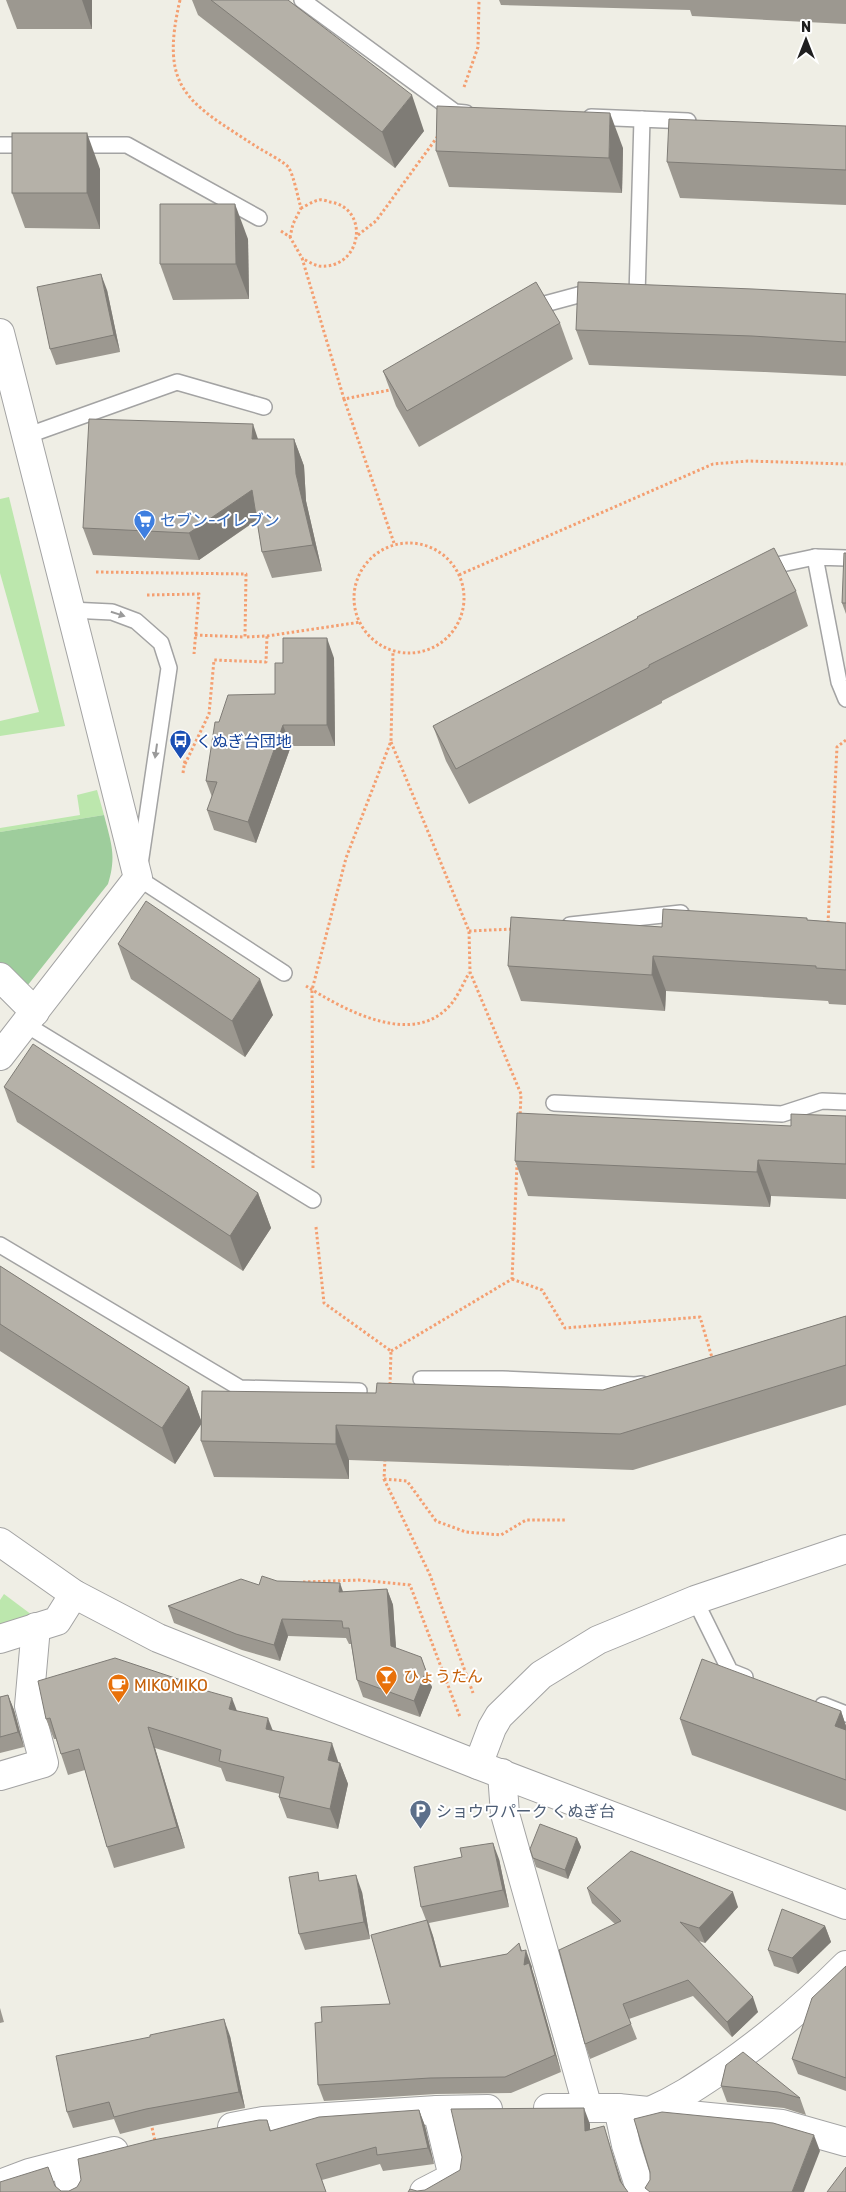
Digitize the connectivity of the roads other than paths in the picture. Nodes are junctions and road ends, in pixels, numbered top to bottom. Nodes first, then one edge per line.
1 (302, 0) edge
2 (484, 113) edge
3 (573, 117) edge
4 (642, 119) junction
5 (700, 122) edge
6 (0, 145) edge
7 (259, 218) road end
8 (636, 296) junction
9 (656, 297) edge
10 (516, 316) edge
11 (0, 333) edge
12 (264, 407) dead end
13 (26, 436) junction
14 (815, 557) junction
15 (846, 558) edge
16 (750, 578) edge
17 (70, 610) junction
18 (846, 699) edge
19 (138, 878) junction
20 (693, 914) edge
21 (539, 928) edge
22 (284, 973) road end
23 (0, 977) edge
24 (30, 1018) junction
25 (0, 1056) edge
26 (846, 1102) edge
27 (554, 1103) dead end
28 (313, 1200) road end
29 (0, 1245) edge
30 (421, 1379) dead end
31 (652, 1382) edge
32 (358, 1391) edge
33 (0, 1542) edge
34 (846, 1549) edge
35 (74, 1594) junction
36 (695, 1600) junction
37 (36, 1627) junction
38 (0, 1638) edge
39 (756, 1681) edge
40 (810, 1701) edge
41 (846, 1714) edge
42 (490, 1769) junction
43 (0, 1776) edge
44 (846, 1905) edge
45 (846, 1965) edge
46 (588, 2108) junction
47 (618, 2108) junction
48 (437, 2110) junction
49 (651, 2110) junction
50 (204, 2132) edge
51 (155, 2141) edge
52 (846, 2142) edge
53 (65, 2164) junction
54 (0, 2183) edge
55 (72, 2192) edge
56 (424, 2192) edge
57 (641, 2192) edge

1 - 2 lane
3 - 4 lane
4 - 5 lane
4 - 8 lane
6 - 7 lane
8 - 9 lane
8 - 10 lane
11 - 13 street
12 - 13 lane
13 - 17 street
14 - 15 lane
14 - 16 lane
14 - 18 lane
17 - 19 street
17 -> 19 lane
19 - 22 lane
19 - 24 street
20 - 21 lane
23 - 24 street
24 - 25 street
24 - 28 lane
26 - 27 lane
29 - 32 lane
30 - 31 lane
33 - 35 street
34 - 36 street
35 - 37 street
35 - 42 street
36 - 39 lane
36 - 42 street
37 - 38 street
37 - 43 street
40 - 41 lane
42 - 44 street
42 - 46 street
45 - 49 street
46 - 47 street
46 - 48 street
47 - 49 street
47 - 57 street
48 - 50 street
48 - 56 street
49 - 52 street
51 - 53 street
53 - 54 street
53 - 55 street

